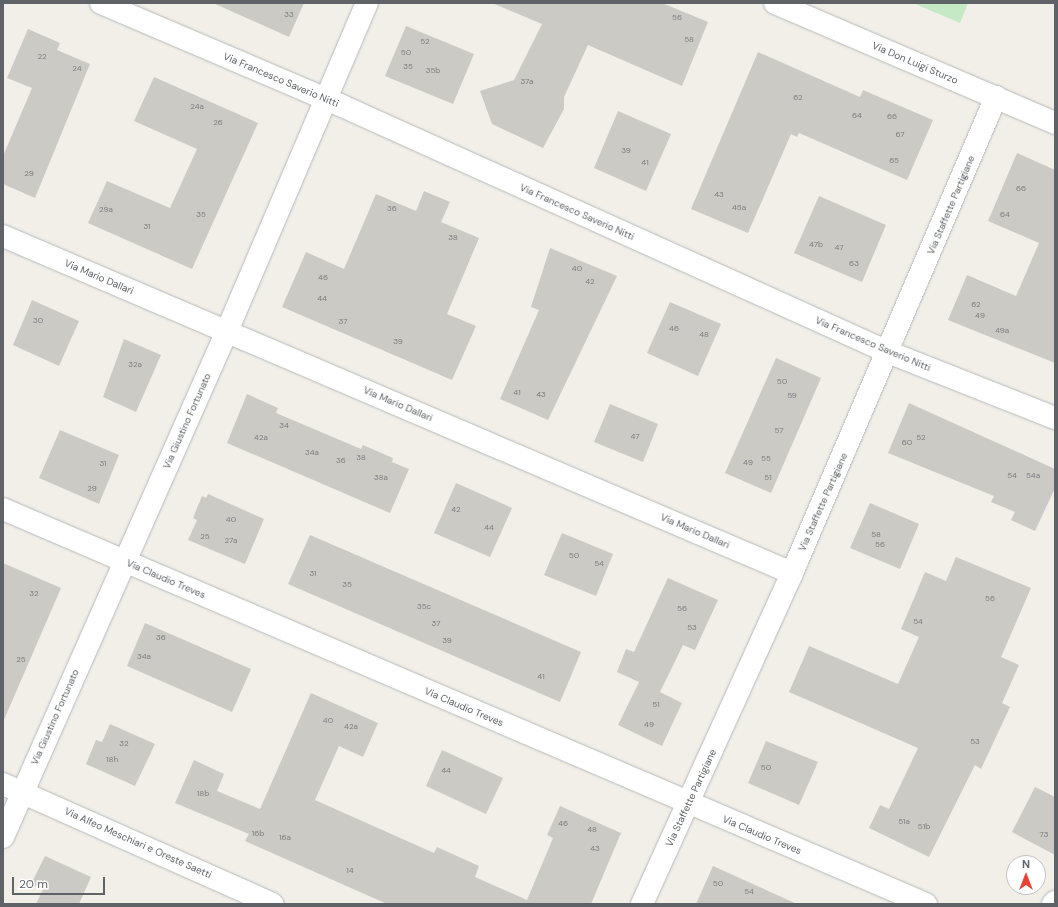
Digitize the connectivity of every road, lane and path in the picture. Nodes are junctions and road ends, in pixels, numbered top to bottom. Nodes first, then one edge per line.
1 (101, 3) edge
2 (367, 3) edge
3 (775, 3) edge
4 (996, 97) junction
5 (327, 101) junction
6 (1055, 123) edge
7 (3, 236) edge
8 (227, 331) junction
9 (888, 352) junction
10 (1055, 418) edge
11 (3, 509) edge
12 (124, 561) junction
13 (792, 573) junction
14 (13, 788) edge
15 (688, 805) junction
16 (3, 837) edge
17 (272, 904) edge
18 (642, 904) edge
19 (926, 904) edge

1 - 5 street, Via Francesco Saverio Nitti
2 - 5 street, Via Giustino Fortunato
3 - 4 street, Via Don Luigi Sturzo
4 - 6 street, Via Don Luigi Sturzo
4 - 9 street, Via Staffette Partigiane
5 - 8 street, Via Giustino Fortunato
5 - 9 street, Via Francesco Saverio Nitti
7 - 8 street, Via Mario Dallari
8 - 12 street, Via Giustino Fortunato
8 - 13 street, Via Mario Dallari
9 - 10 street, Via Francesco Saverio Nitti
9 - 13 street, Via Staffette Partigiane
11 - 12 street, Via Claudio Treves
12 - 14 street, Via Giustino Fortunato
12 - 15 street, Via Claudio Treves
13 - 15 street, Via Staffette Partigiane
14 - 16 street, Via Giustino Fortunato
14 - 17 street, Via Alfeo Meschiari e Oreste Saetti
15 - 18 street, Via Staffette Partigiane
15 - 19 street, Via Claudio Treves

